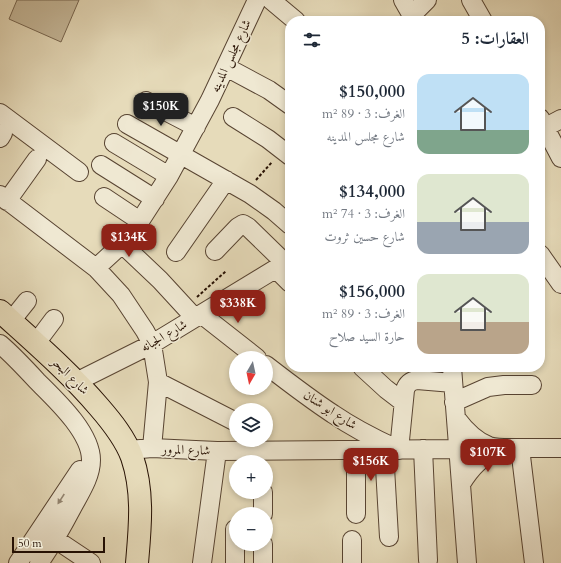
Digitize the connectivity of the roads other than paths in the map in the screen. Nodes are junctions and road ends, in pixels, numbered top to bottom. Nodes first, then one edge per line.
1 (257, 0) edge
2 (271, 0) edge
3 (403, 0) edge
4 (427, 0) edge
5 (471, 0) edge
6 (290, 16) edge
7 (413, 16) edge
8 (415, 16) edge
9 (480, 16) edge
10 (226, 66) junction
11 (146, 101) dead end
12 (285, 101) edge
13 (0, 113) edge
14 (233, 117) dead end
15 (126, 124) dead end
16 (547, 124) edge
17 (196, 127) junction
18 (114, 143) dead end
19 (285, 152) edge
20 (181, 155) junction
21 (561, 158) edge
22 (37, 159) dead end
23 (101, 165) dead end
24 (79, 172) dead end
25 (169, 176) junction
26 (226, 180) junction
27 (104, 197) dead end
28 (4, 198) edge
29 (155, 199) junction
30 (140, 221) junction
31 (285, 221) edge
32 (122, 244) junction
33 (215, 251) dead end
34 (176, 252) dead end
35 (545, 261) edge
36 (284, 264) edge
37 (96, 268) junction
38 (561, 284) edge
39 (28, 301) dead end
40 (194, 313) junction
41 (6, 316) edge
42 (54, 319) dead end
43 (36, 343) junction
44 (152, 344) junction
45 (247, 351) edge
46 (3, 353) edge
47 (273, 370) edge
48 (367, 372) edge
49 (454, 372) edge
50 (414, 374) edge
51 (158, 382) junction
52 (80, 385) junction
53 (532, 385) dead end
54 (403, 402) junction
55 (63, 408) junction
56 (455, 410) junction
57 (229, 418) edge
58 (152, 448) junction
59 (500, 448) junction
60 (520, 448) junction
61 (561, 448) edge
62 (423, 449) junction
63 (458, 449) junction
64 (129, 450) junction
65 (356, 450) junction
66 (393, 450) junction
67 (217, 451) junction
68 (91, 455) junction
69 (253, 455) edge
70 (273, 455) edge
71 (461, 484) junction
72 (356, 514) dead end
73 (389, 537) dead end
74 (55, 539) junction
75 (352, 540) dead end
76 (235, 551) edge
77 (263, 551) edge
78 (428, 560) dead end
79 (45, 561) edge
80 (18, 563) edge
81 (91, 563) edge
82 (137, 563) edge
83 (202, 563) edge
84 (235, 563) edge
85 (263, 563) edge
86 (352, 563) edge
87 (467, 563) edge
88 (534, 563) edge

1 - 10 street, شارع مجلس المدينه
2 - 6 street
3 - 7 street
4 - 8 street
5 - 9 street
10 - 12 street
10 - 17 street, شارع مجلس المدينه
11 - 17 street
13 - 24 street
14 - 19 street
15 - 20 street
16 - 21 street
17 - 20 street, شارع مجلس المدينه
18 - 25 street
20 - 25 street, شارع مجلس المدينه
20 - 26 street
22 - 28 street
23 - 29 street
25 - 29 street, شارع مجلس المدينه
26 - 31 street
26 - 34 street
27 - 30 street
28 - 37 street
29 - 30 street, شارع مجلس المدينه
30 - 32 street, شارع مجلس المدينه
32 - 37 street, شارع مجلس المدينه
32 - 40 street
33 - 36 street
35 - 38 street
36 - 40 street, شارع الجبانه
37 - 44 street
39 - 41 street
40 - 44 street, شارع الجبانه
40 - 45 street
41 - 43 main road, شارع البحر
42 - 43 street
43 - 52 main road, شارع البحر
44 - 51 street
44 - 52 street, شارع الجبانه
46 - 55 street
47 - 66 street, شارع ابو شنان
48 - 54 street
49 - 50 street
49 - 56 street
50 - 54 street
51 - 57 street
51 - 58 street
52 - 55 street, شارع الجبانه
52 - 64 main road, شارع البحر
53 - 56 street
54 - 66 street
55 - 68 street
56 - 59 street
56 - 63 street
58 - 64 street, شارع المرور
58 - 67 street, شارع المرور
59 - 60 street
59 - 71 street
60 - 61 street
60 - 88 street
62 - 63 street, شارع المرور
62 - 66 street, شارع المرور
62 - 78 street
63 - 71 street
64 - 82 main road, شارع البحر
65 - 66 street, شارع المرور
65 - 70 street, شارع المرور
65 - 72 street
66 - 73 street
67 - 69 street, شارع المرور
67 - 83 street
68 - 74 street
68 -> 80 street
71 - 87 street
74 - 79 street
74 - 81 street
75 - 86 street
76 - 84 street
77 - 85 street

